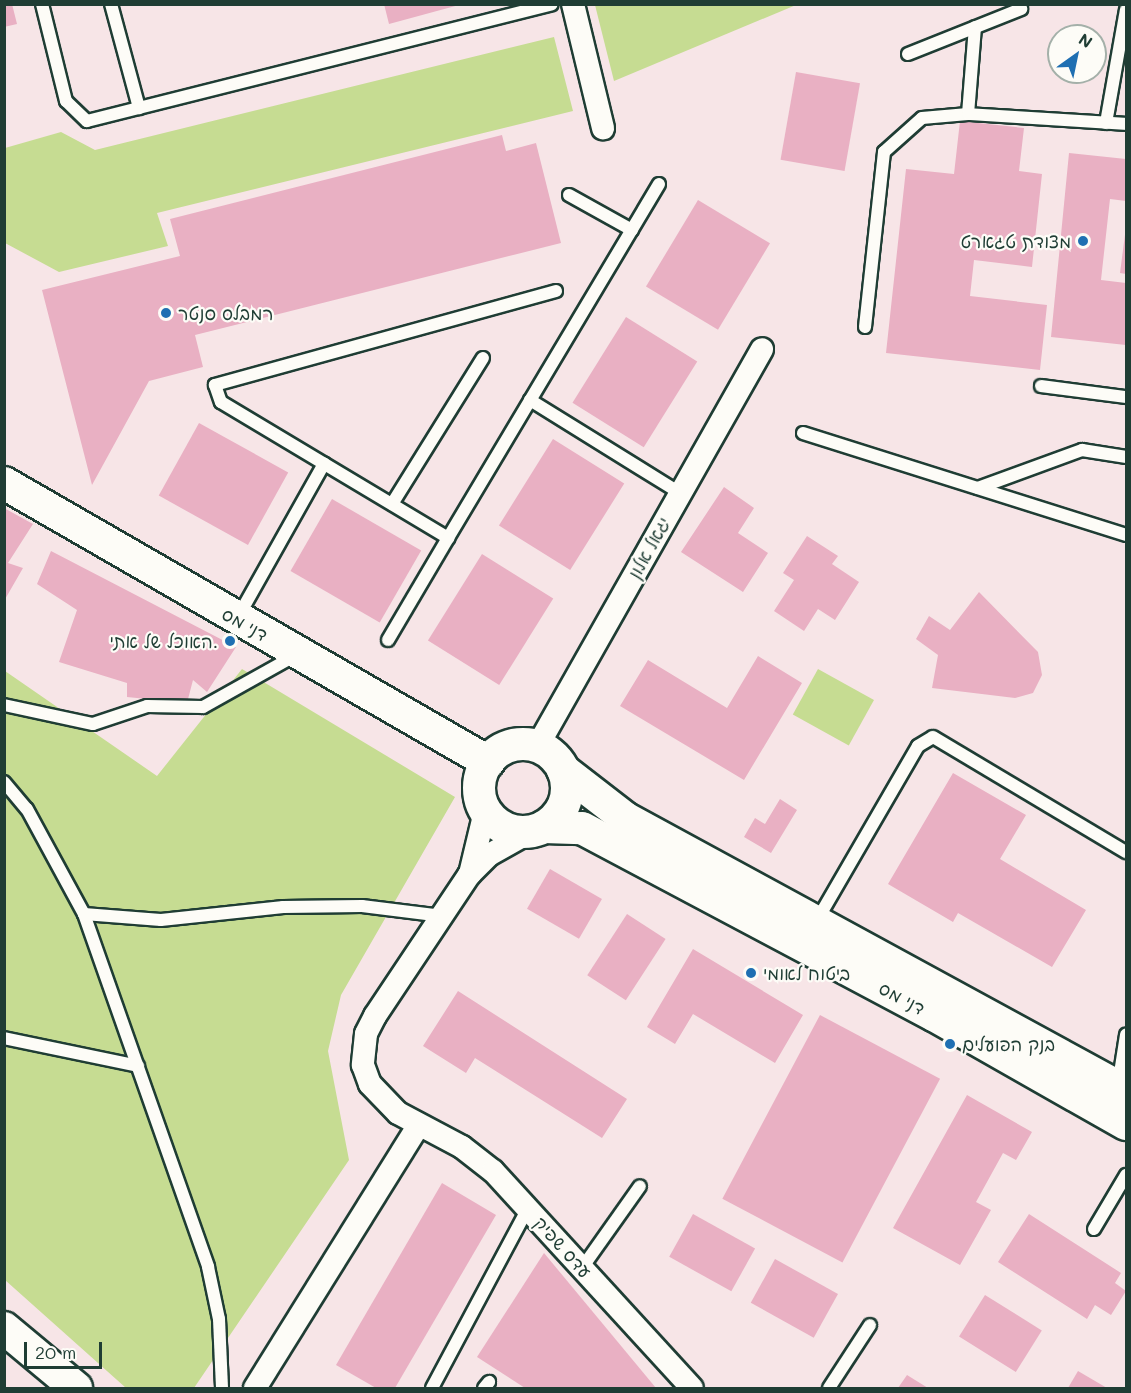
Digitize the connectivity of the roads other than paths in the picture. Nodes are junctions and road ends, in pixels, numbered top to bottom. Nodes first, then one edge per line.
1 (42, 4) edge
2 (111, 4) edge
3 (552, 4) edge
4 (573, 4) edge
5 (1020, 9) dead end
6 (1126, 10) edge
7 (975, 27) junction
8 (908, 54) dead end
9 (139, 108) junction
10 (968, 114) junction
11 (1106, 123) junction
12 (1126, 124) edge
13 (603, 128) dead end
14 (659, 184) dead end
15 (569, 195) dead end
16 (632, 230) junction
17 (556, 291) dead end
18 (865, 327) dead end
19 (762, 349) dead end
20 (483, 358) dead end
21 (1041, 386) dead end
22 (1126, 397) edge
23 (530, 400) junction
24 (803, 434) dead end
25 (1126, 457) edge
26 (324, 464) junction
27 (4, 483) edge
28 (978, 488) junction
29 (680, 493) junction
30 (392, 504) junction
31 (1126, 535) edge
32 (448, 538) junction
33 (236, 619) junction
34 (388, 640) dead end
35 (298, 654) junction
36 (4, 705) edge
37 (537, 747) junction
38 (488, 762) junction
39 (563, 770) junction
40 (4, 782) edge
41 (481, 802) junction
42 (537, 829) junction
43 (1126, 852) edge
44 (469, 875) junction
45 (84, 914) junction
46 (442, 916) junction
47 (816, 922) junction
48 (1126, 1035) edge
49 (4, 1038) edge
50 (138, 1066) junction
51 (1119, 1103) edge
52 (419, 1125) junction
53 (1126, 1175) edge
54 (640, 1186) dead end
55 (528, 1208) junction
56 (1094, 1229) dead end
57 (582, 1268) junction
58 (870, 1325) dead end
59 (4, 1328) edge
60 (76, 1389) edge
61 (222, 1389) edge
62 (255, 1389) edge
63 (432, 1389) edge
64 (692, 1389) edge
65 (829, 1389) edge

1 - 9 lane
2 - 9 lane
3 - 9 lane
4 - 13 street
5 - 7 lane
6 - 11 lane
7 - 8 lane
7 - 10 lane
10 - 11 lane
10 - 18 lane
11 - 12 lane
14 - 16 lane
15 - 16 lane
16 - 23 lane
17 - 26 lane
19 - 29 street, יגאל אלון
20 - 30 lane
21 - 22 lane
23 - 29 lane
23 - 32 lane
24 - 28 lane
25 - 28 lane
26 - 30 lane
26 - 33 lane
27 - 33 street, דני מס
28 - 31 lane
29 - 37 street, יגאל אלון
30 - 32 lane
32 - 34 lane
33 - 35 street, דני מס
35 - 36 lane
35 - 38 street, דני מס
37 - 38 street
37 - 39 street
38 - 41 street
39 - 42 street
39 - 47 street, דני מס
40 - 45 lane
41 - 42 street
41 - 44 street
42 - 44 street
42 - 51 street, דני מס
43 - 47 lane
44 - 46 street, עדס שפיק
45 - 46 lane
45 - 50 lane
46 - 52 street, עדס שפיק
47 - 51 street, דני מס
48 - 51 lane
49 - 50 lane
50 - 61 lane
52 - 55 street, עדס שפיק
52 - 62 street
53 - 56 lane
54 - 57 lane
55 - 57 street, עדס שפיק
55 - 63 lane
57 - 64 street, עדס שפיק
58 - 65 lane
59 - 60 street

